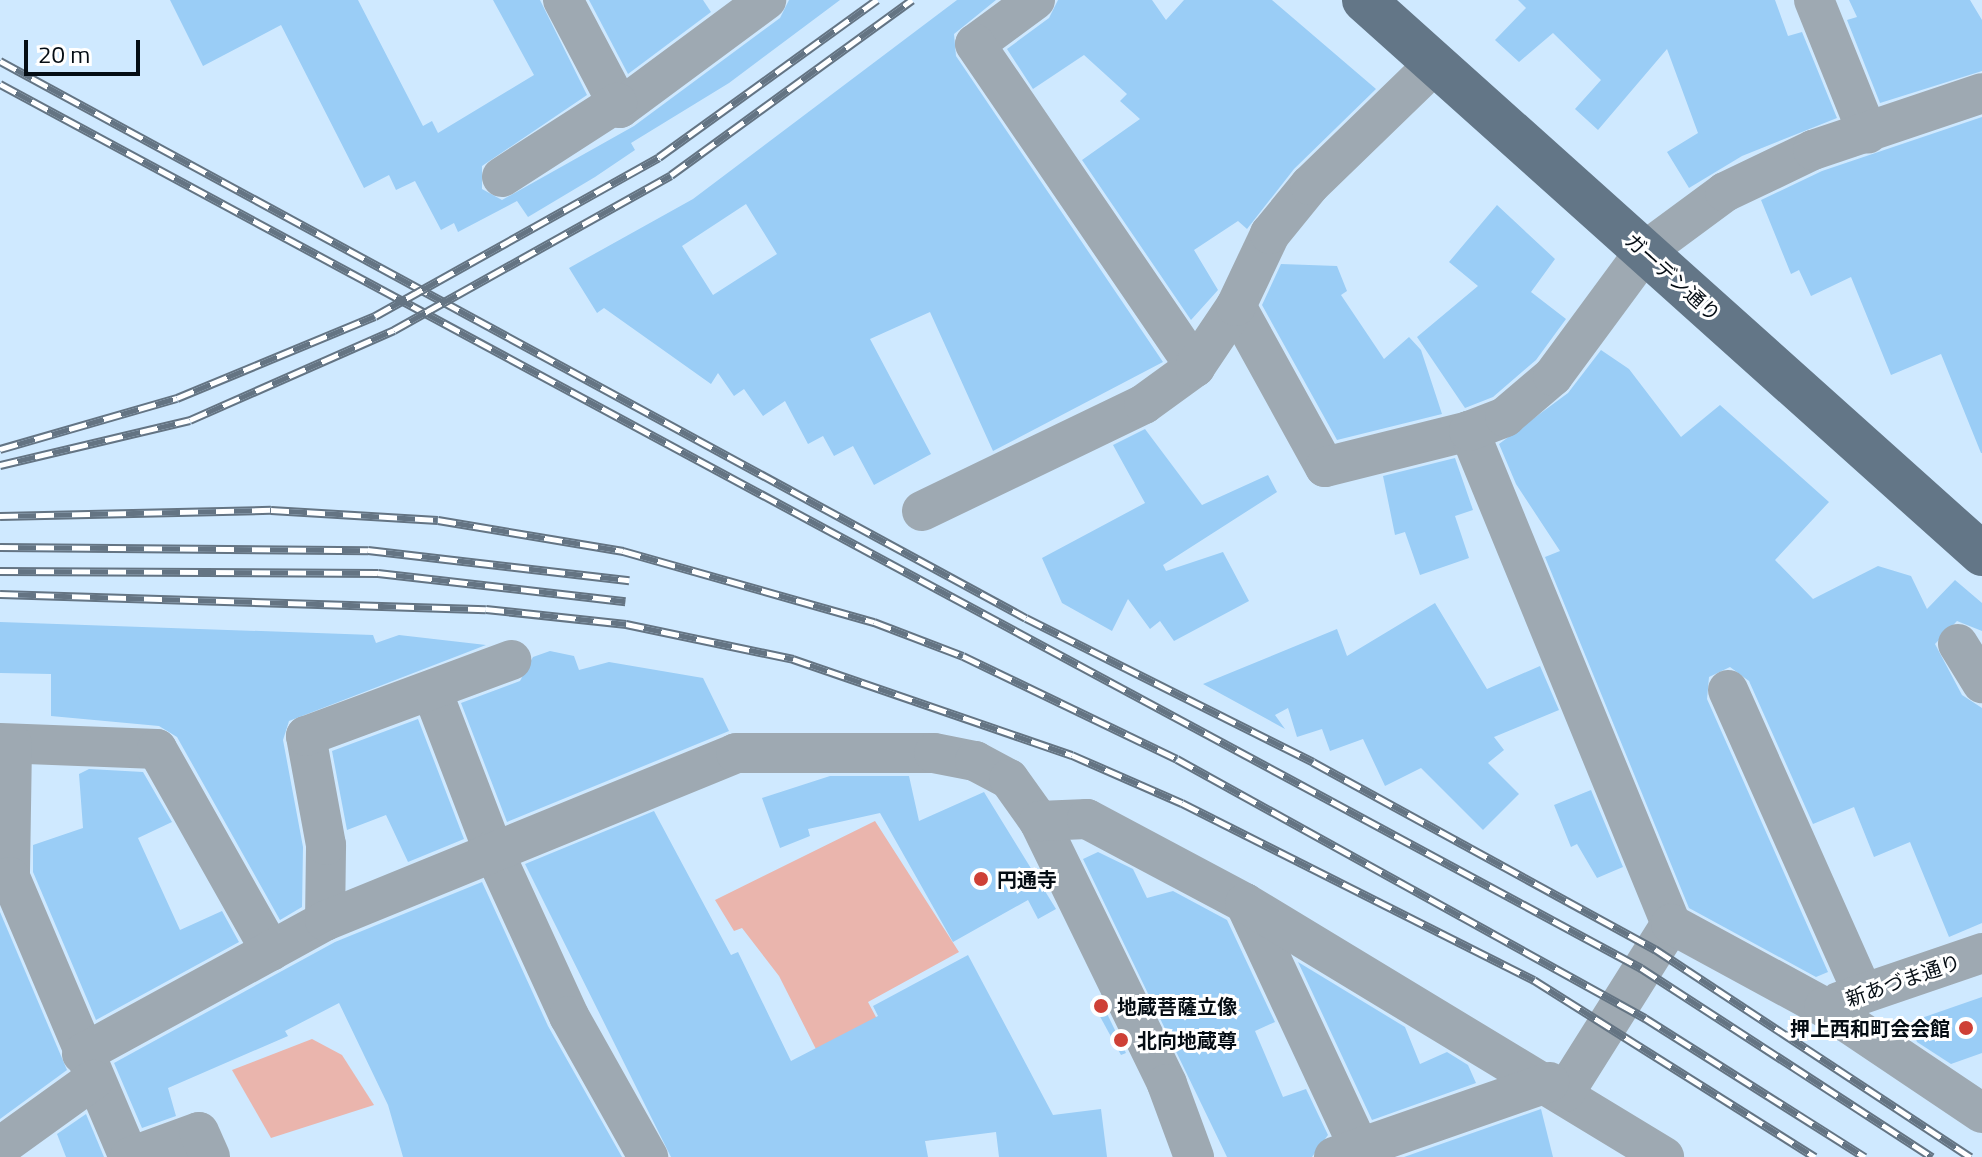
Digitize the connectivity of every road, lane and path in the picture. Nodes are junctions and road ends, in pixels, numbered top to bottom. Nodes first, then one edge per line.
1 (563, 0) edge
2 (766, 0) edge
3 (1035, 0) edge
4 (1364, 0) edge
5 (1814, 0) edge
6 (1435, 64) junction
7 (1982, 93) edge
8 (617, 103) junction
9 (1868, 134) junction
10 (502, 177) dead end
11 (1645, 251) junction
12 (1236, 306) junction
13 (1195, 367) junction
14 (1469, 431) junction
15 (922, 511) dead end
16 (1982, 554) edge
17 (1958, 644) dead end
18 (511, 660) dead end
19 (1982, 683) edge
20 (1728, 690) dead end
21 (432, 691) junction
22 (6, 744) edge
23 (1039, 821) junction
24 (493, 850) junction
25 (1245, 903) junction
26 (325, 921) junction
27 (1671, 924) junction
28 (271, 951) junction
29 (1982, 953) edge
30 (1863, 993) junction
31 (1824, 1007) junction
32 (88, 1067) junction
33 (1557, 1087) junction
34 (1982, 1113) edge
35 (1430, 1141) edge
36 (0, 1147) edge
37 (1346, 1152) edge
38 (129, 1157) edge
39 (210, 1157) edge
40 (648, 1157) edge
41 (1194, 1157) edge
42 (1664, 1157) edge

1 - 8 street
2 - 8 street
3 - 13 street
4 - 6 main road, ガーデン通り
5 - 9 street
6 - 11 main road, ガーデン通り
6 - 12 street
7 - 9 street
8 - 10 street
9 - 11 street
11 - 14 street
11 - 16 main road, ガーデン通り
12 - 13 street
12 - 14 street
13 - 15 street
14 - 27 street
17 - 19 street
18 - 21 street
20 - 30 street
21 - 24 street
21 - 26 street
22 - 28 street
22 - 32 street
23 - 24 street
23 - 25 street
23 - 41 street
24 - 26 street
24 - 40 street
25 - 33 street
25 - 37 street
26 - 28 street
27 - 31 street
27 - 33 street
28 - 32 street
29 - 30 street, 新あづま通り
30 - 31 street, 新あづま通り
31 - 34 street
32 - 36 street
32 - 38 street
33 - 35 street
33 - 42 street
35 - 37 street
38 - 39 street

